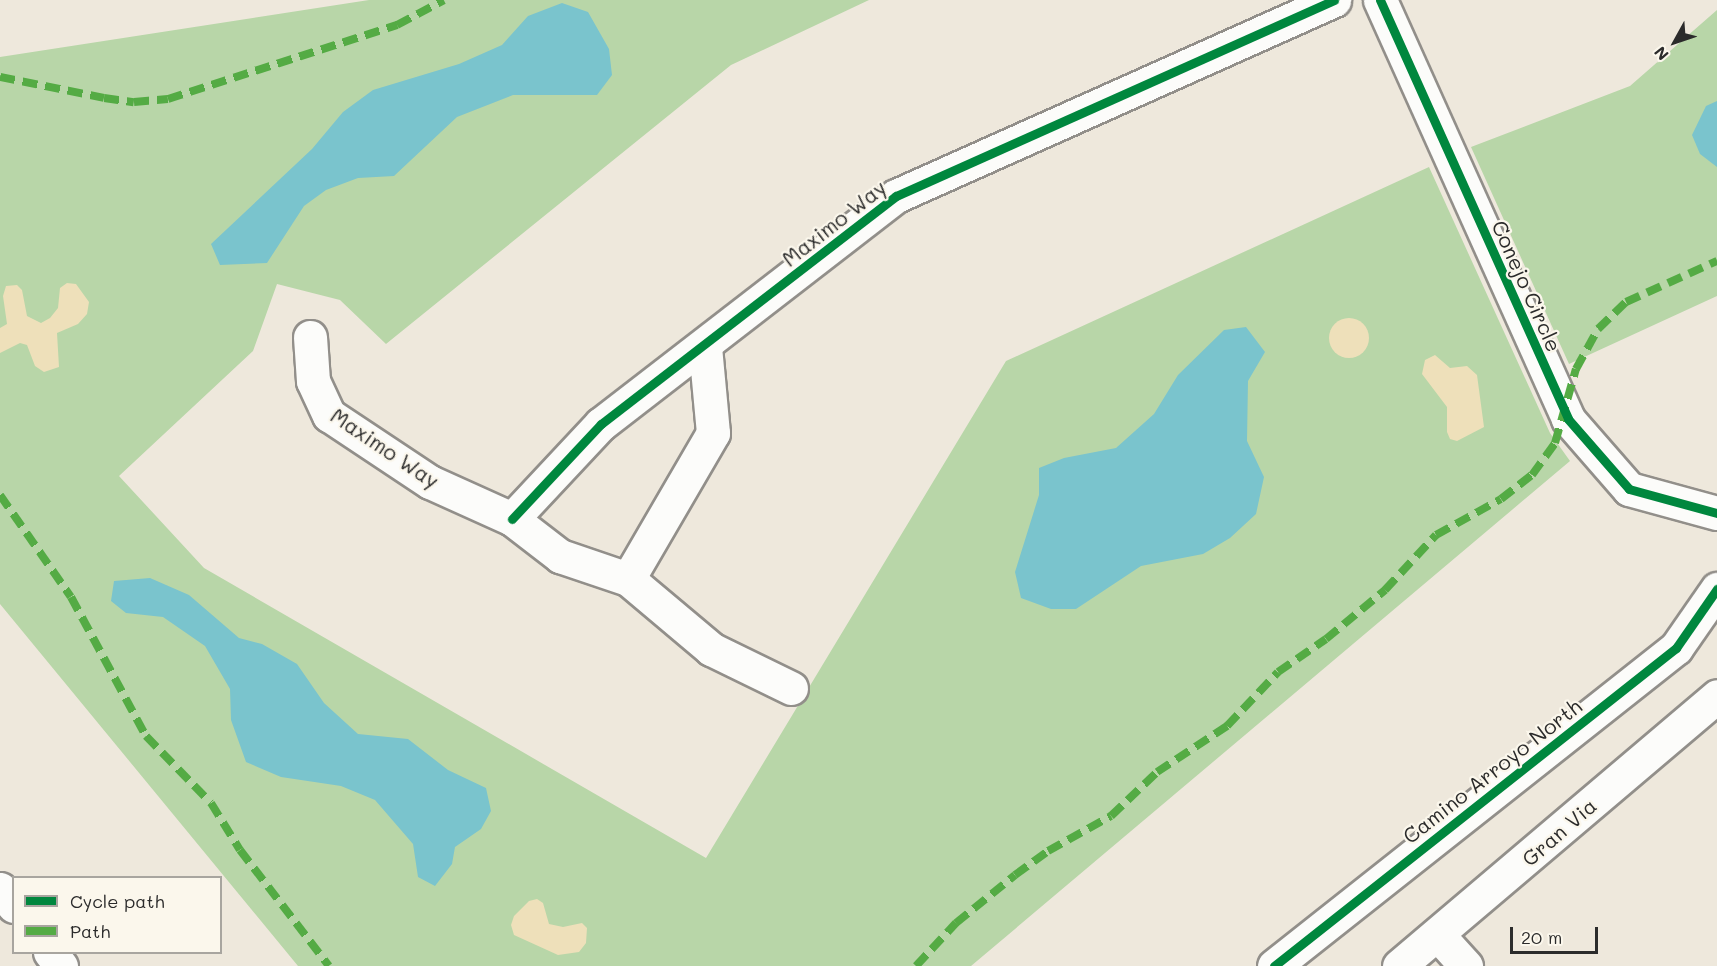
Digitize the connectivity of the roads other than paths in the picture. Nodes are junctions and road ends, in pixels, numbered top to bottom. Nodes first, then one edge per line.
1 (1334, 0) edge
2 (1380, 0) edge
3 (310, 337) dead end
4 (705, 347) junction
5 (1717, 513) edge
6 (512, 519) junction
7 (628, 579) junction
8 (1717, 589) edge
9 (791, 688) dead end
10 (1717, 696) edge
11 (0, 889) edge
12 (12, 904) edge
13 (1438, 934) junction
14 (52, 954) edge
15 (61, 966) edge
16 (1274, 966) edge
17 (1399, 966) edge
18 (1466, 966) edge

1 - 4 street, Maximo Way
2 - 5 street, Conejo Circle
3 - 6 street, Maximo Way
4 - 6 street, Maximo Way
4 - 7 street
6 - 7 street, Maximo Way
7 - 9 street, Maximo Way
8 - 16 street, Camino Arroyo North
10 - 13 street, Gran Via
11 - 12 street
13 - 17 street, Gran Via
13 - 18 street
14 - 15 street

